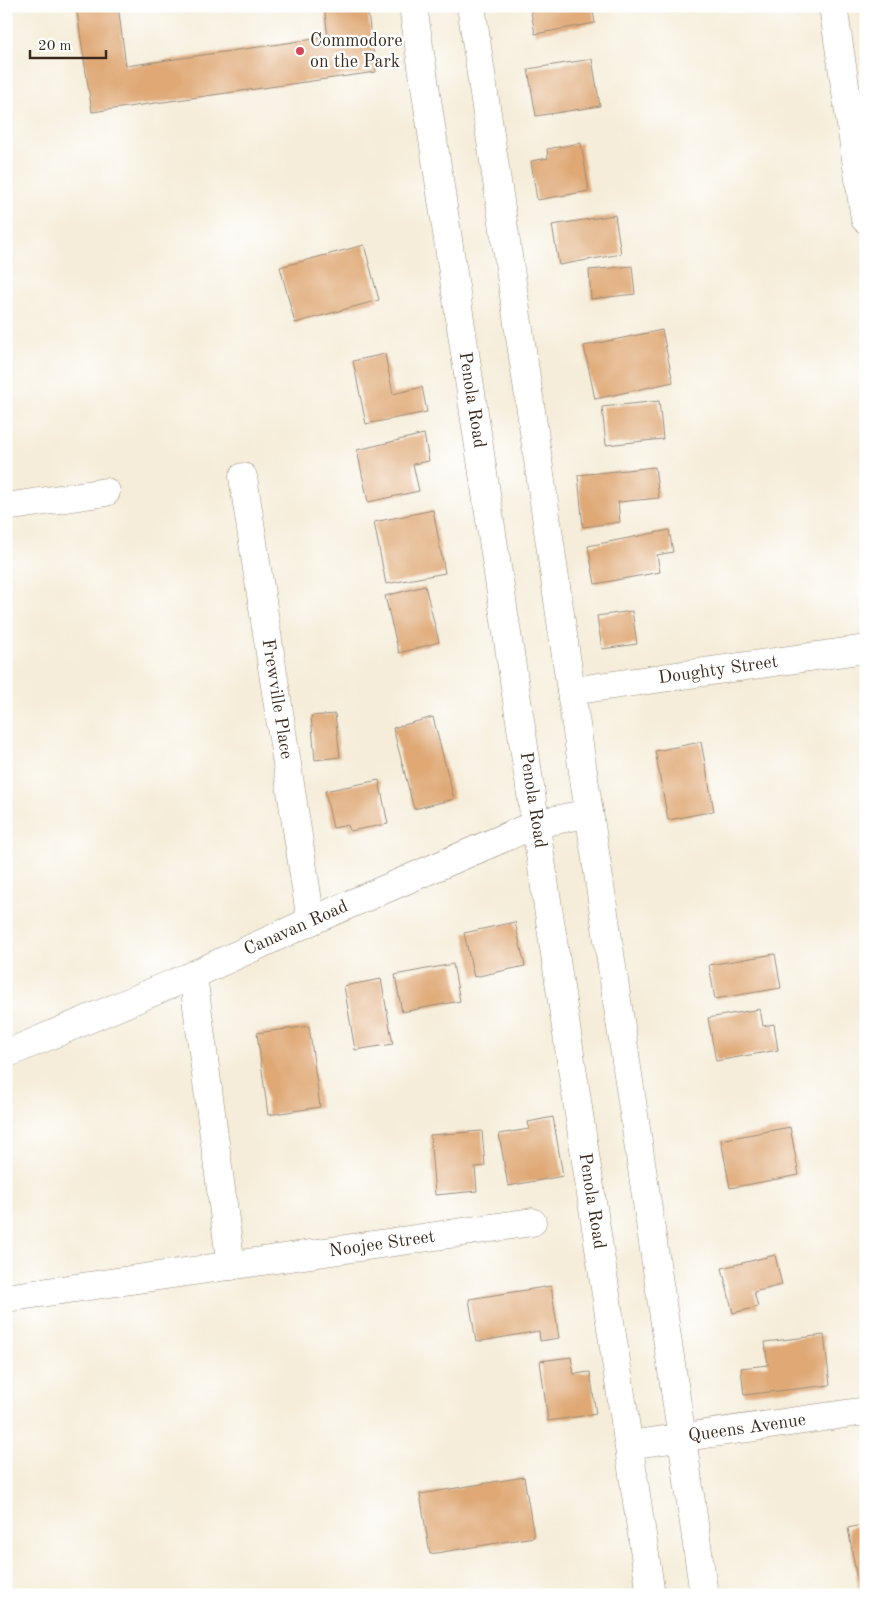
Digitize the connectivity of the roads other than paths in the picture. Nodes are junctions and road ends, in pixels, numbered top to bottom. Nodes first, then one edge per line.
1 (413, 6) edge
2 (471, 6) edge
3 (833, 6) edge
4 (865, 219) edge
5 (243, 477) dead end
6 (106, 492) dead end
7 (6, 507) edge
8 (866, 649) edge
9 (570, 691) junction
10 (589, 813) junction
11 (536, 824) junction
12 (310, 921) junction
13 (193, 975) junction
14 (6, 1054) edge
15 (532, 1222) dead end
16 (231, 1266) junction
17 (6, 1298) edge
18 (866, 1412) edge
19 (682, 1438) junction
20 (629, 1445) junction
21 (650, 1595) edge
22 (704, 1595) edge

1 - 11 main road, Penola Road
2 - 9 main road
3 - 4 main road
5 - 12 main road, Frewville Place
6 - 7 main road
8 - 9 main road, Doughty Street
9 - 10 main road
10 - 11 main road, Canavan Road
10 - 19 main road
11 - 12 main road, Canavan Road
11 - 20 main road, Penola Road
12 - 13 main road, Canavan Road
13 - 14 main road, Canavan Road
13 - 16 main road
15 - 16 main road, Noojee Street
16 - 17 main road, Noojee Street
18 - 19 main road, Queens Avenue
19 - 20 main road, Queens Avenue
19 - 22 main road
20 - 21 main road, Penola Road

